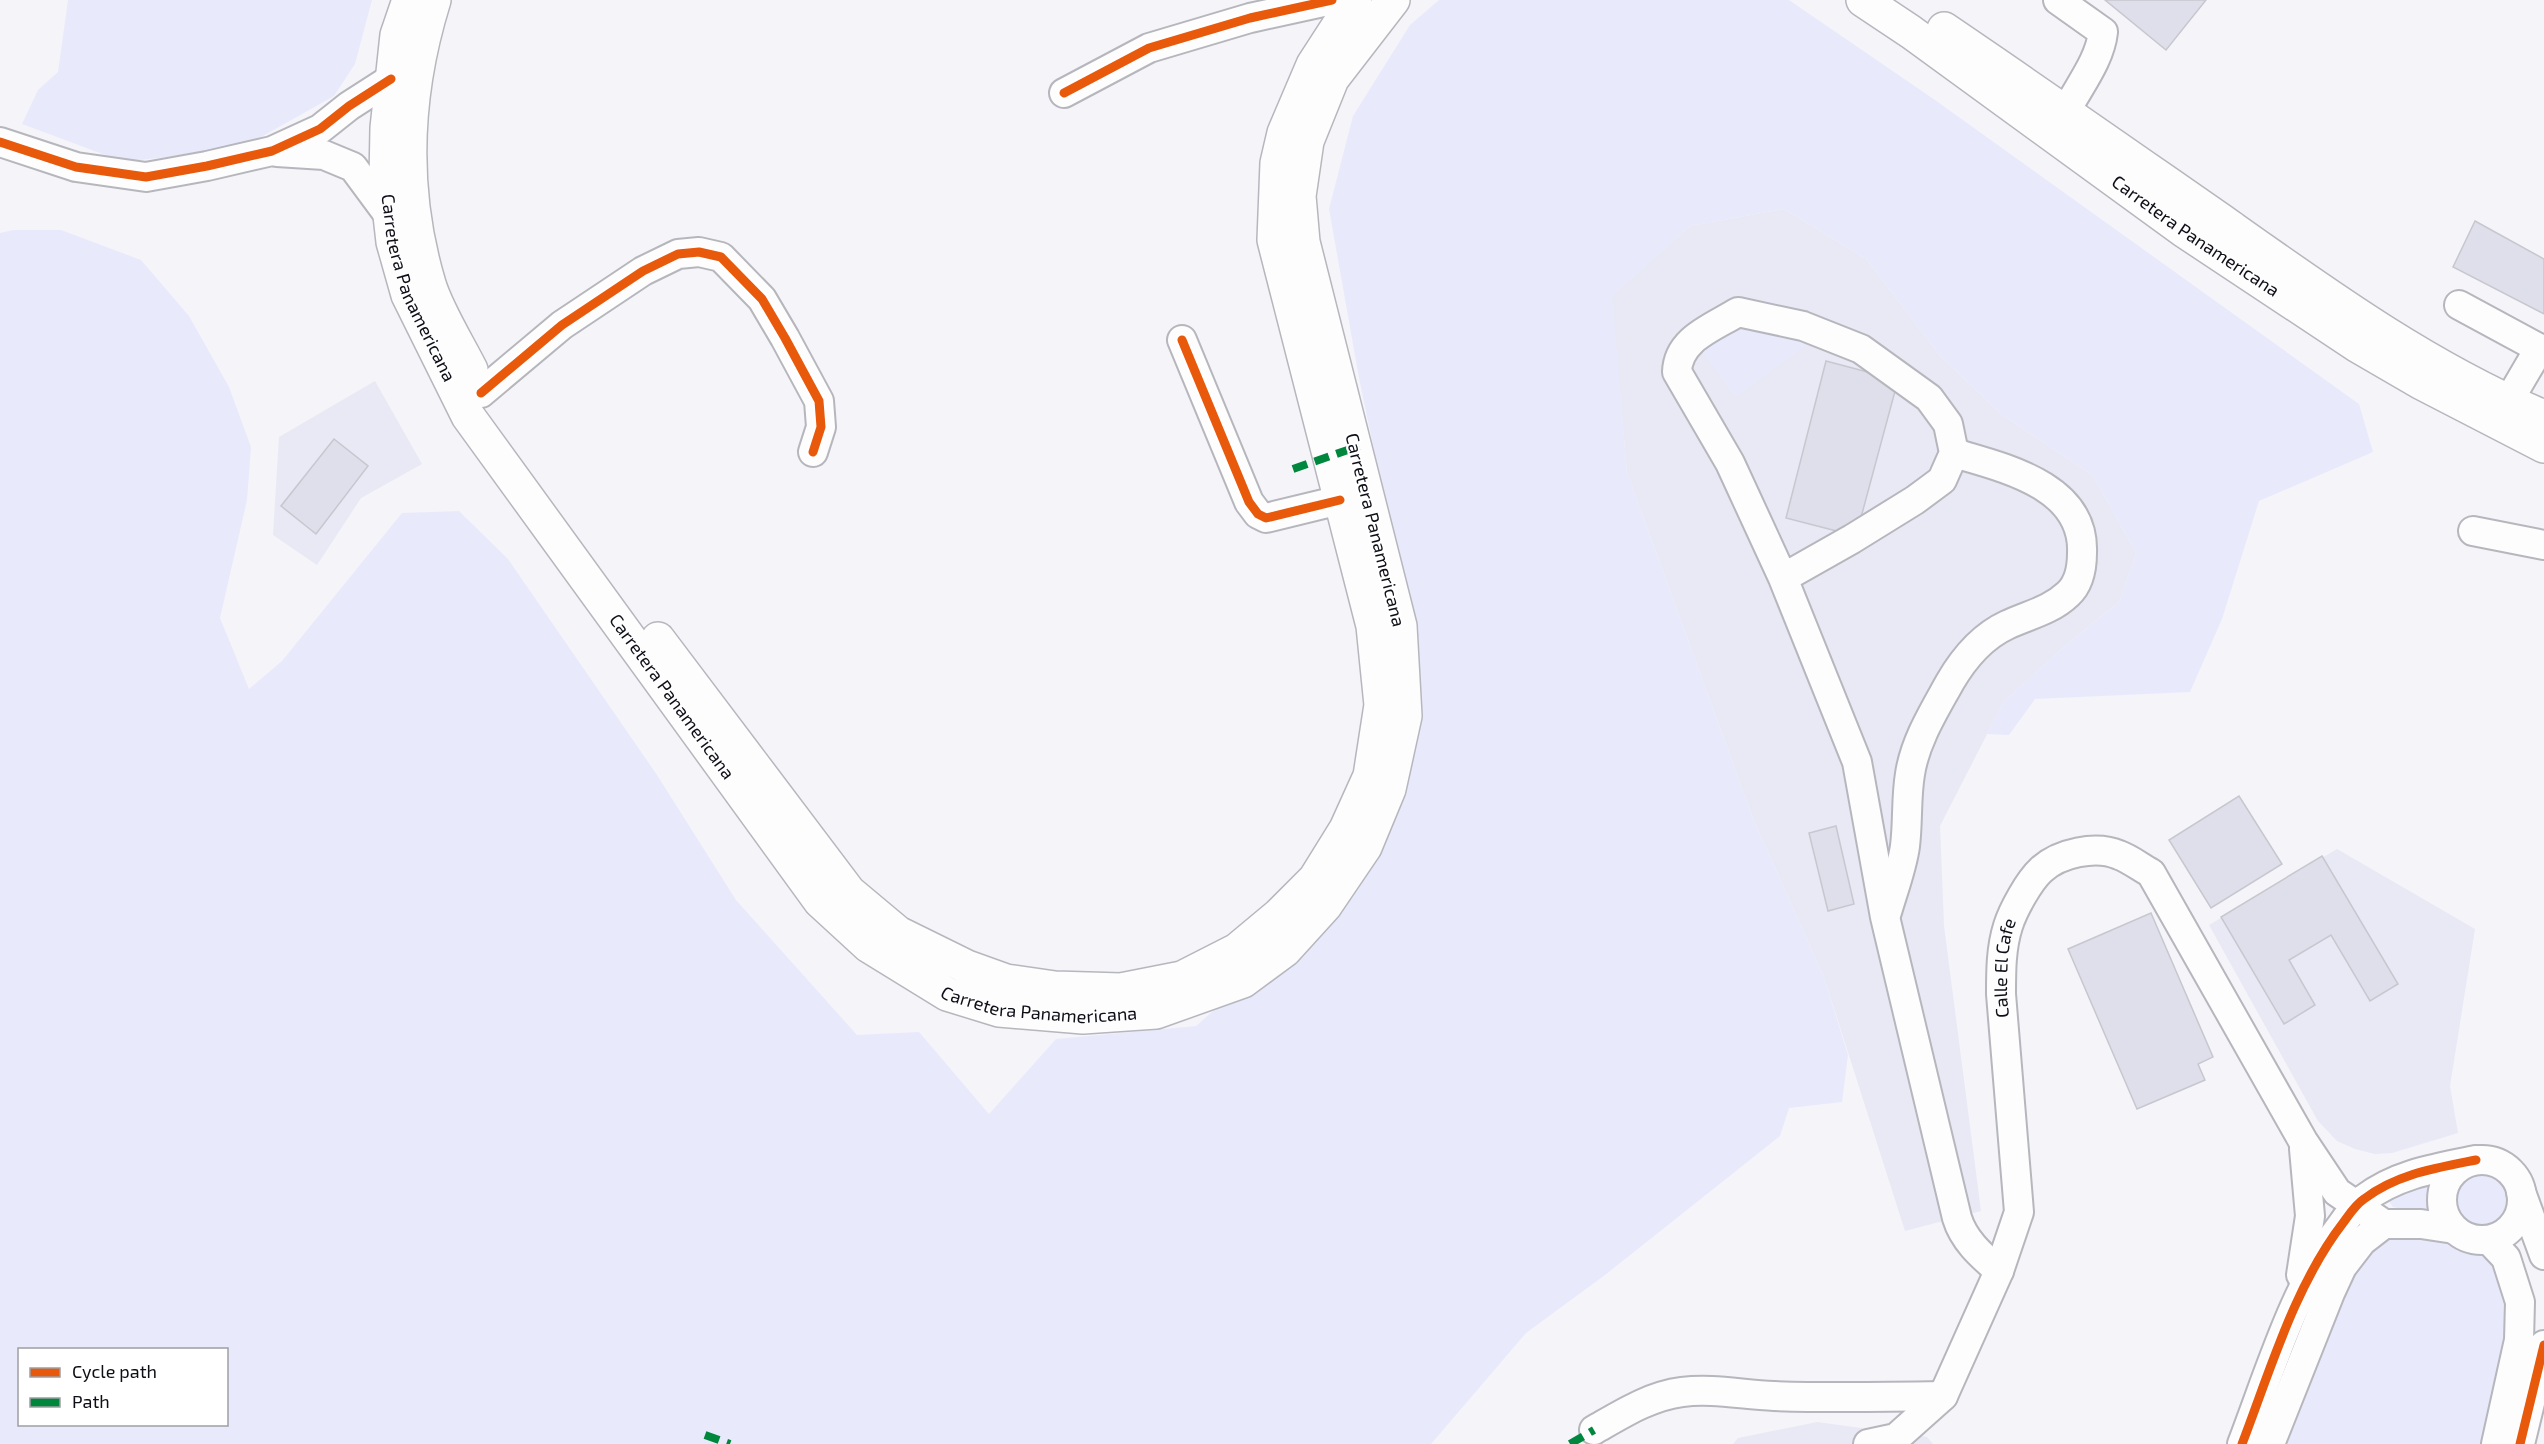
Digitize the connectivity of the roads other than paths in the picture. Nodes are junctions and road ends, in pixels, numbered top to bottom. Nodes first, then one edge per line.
1 (409, 0) edge
2 (434, 0) edge
3 (1332, 0) edge
4 (1355, 0) edge
5 (1393, 0) edge
6 (1863, 0) edge
7 (1900, 0) edge
8 (2058, 0) edge
9 (391, 79) junction
10 (1064, 93) dead end
11 (2066, 111) junction
12 (0, 142) edge
13 (272, 151) junction
14 (390, 217) junction
15 (2458, 305) dead end
16 (1182, 340) dead end
17 (2541, 350) edge
18 (481, 393) junction
19 (2508, 402) junction
20 (2544, 417) edge
21 (2544, 446) edge
22 (813, 452) dead end
23 (1954, 453) junction
24 (1340, 500) junction
25 (2473, 531) dead end
26 (2544, 545) edge
27 (1783, 578) junction
28 (1886, 917) junction
29 (2303, 1141) junction
30 (2476, 1160) junction
31 (2397, 1180) junction
32 (2520, 1188) junction
33 (2356, 1206) junction
34 (2384, 1224) junction
35 (2454, 1229) junction
36 (2489, 1240) junction
37 (2544, 1255) edge
38 (1999, 1271) junction
39 (2295, 1307) junction
40 (2544, 1345) edge
41 (1943, 1396) junction
42 (1594, 1430) dead end
43 (1868, 1444) edge
44 (2242, 1444) edge
45 (2270, 1444) edge
46 (2496, 1444) edge
47 (2520, 1444) edge

1 - 9 main road, Carretera Panamericana
2 - 18 main road, Carretera Panamericana
3 - 10 street
4 - 24 main road, Carretera Panamericana
5 - 14 main road, Carretera Panamericana
6 - 21 main road, Carretera Panamericana
7 - 11 main road, Carretera Panamericana
8 - 11 street
9 - 13 street
9 - 14 main road, Carretera Panamericana
11 - 19 main road, Carretera Panamericana
12 - 13 street
13 - 14 street
15 - 17 street
16 - 24 street
17 - 19 street
18 - 22 street
18 - 24 main road, Carretera Panamericana
19 - 20 main road, Carretera Panamericana
23 - 27 street
23 - 27 street
23 - 28 street
25 - 26 street
27 - 28 street
28 - 38 street
29 - 31 street
29 - 33 street
29 - 38 street, Calle El Cafe
29 - 39 street
30 - 31 street
30 - 32 street
30 - 35 street
31 - 33 street
32 - 36 street
32 - 37 street
33 - 34 street
33 - 39 street
34 - 35 street
34 - 45 street
35 - 36 street
36 - 46 street
38 - 41 street, Calle El Cafe
39 - 44 street
40 - 47 street
41 - 42 street
41 - 43 street, Calle El Cafe

